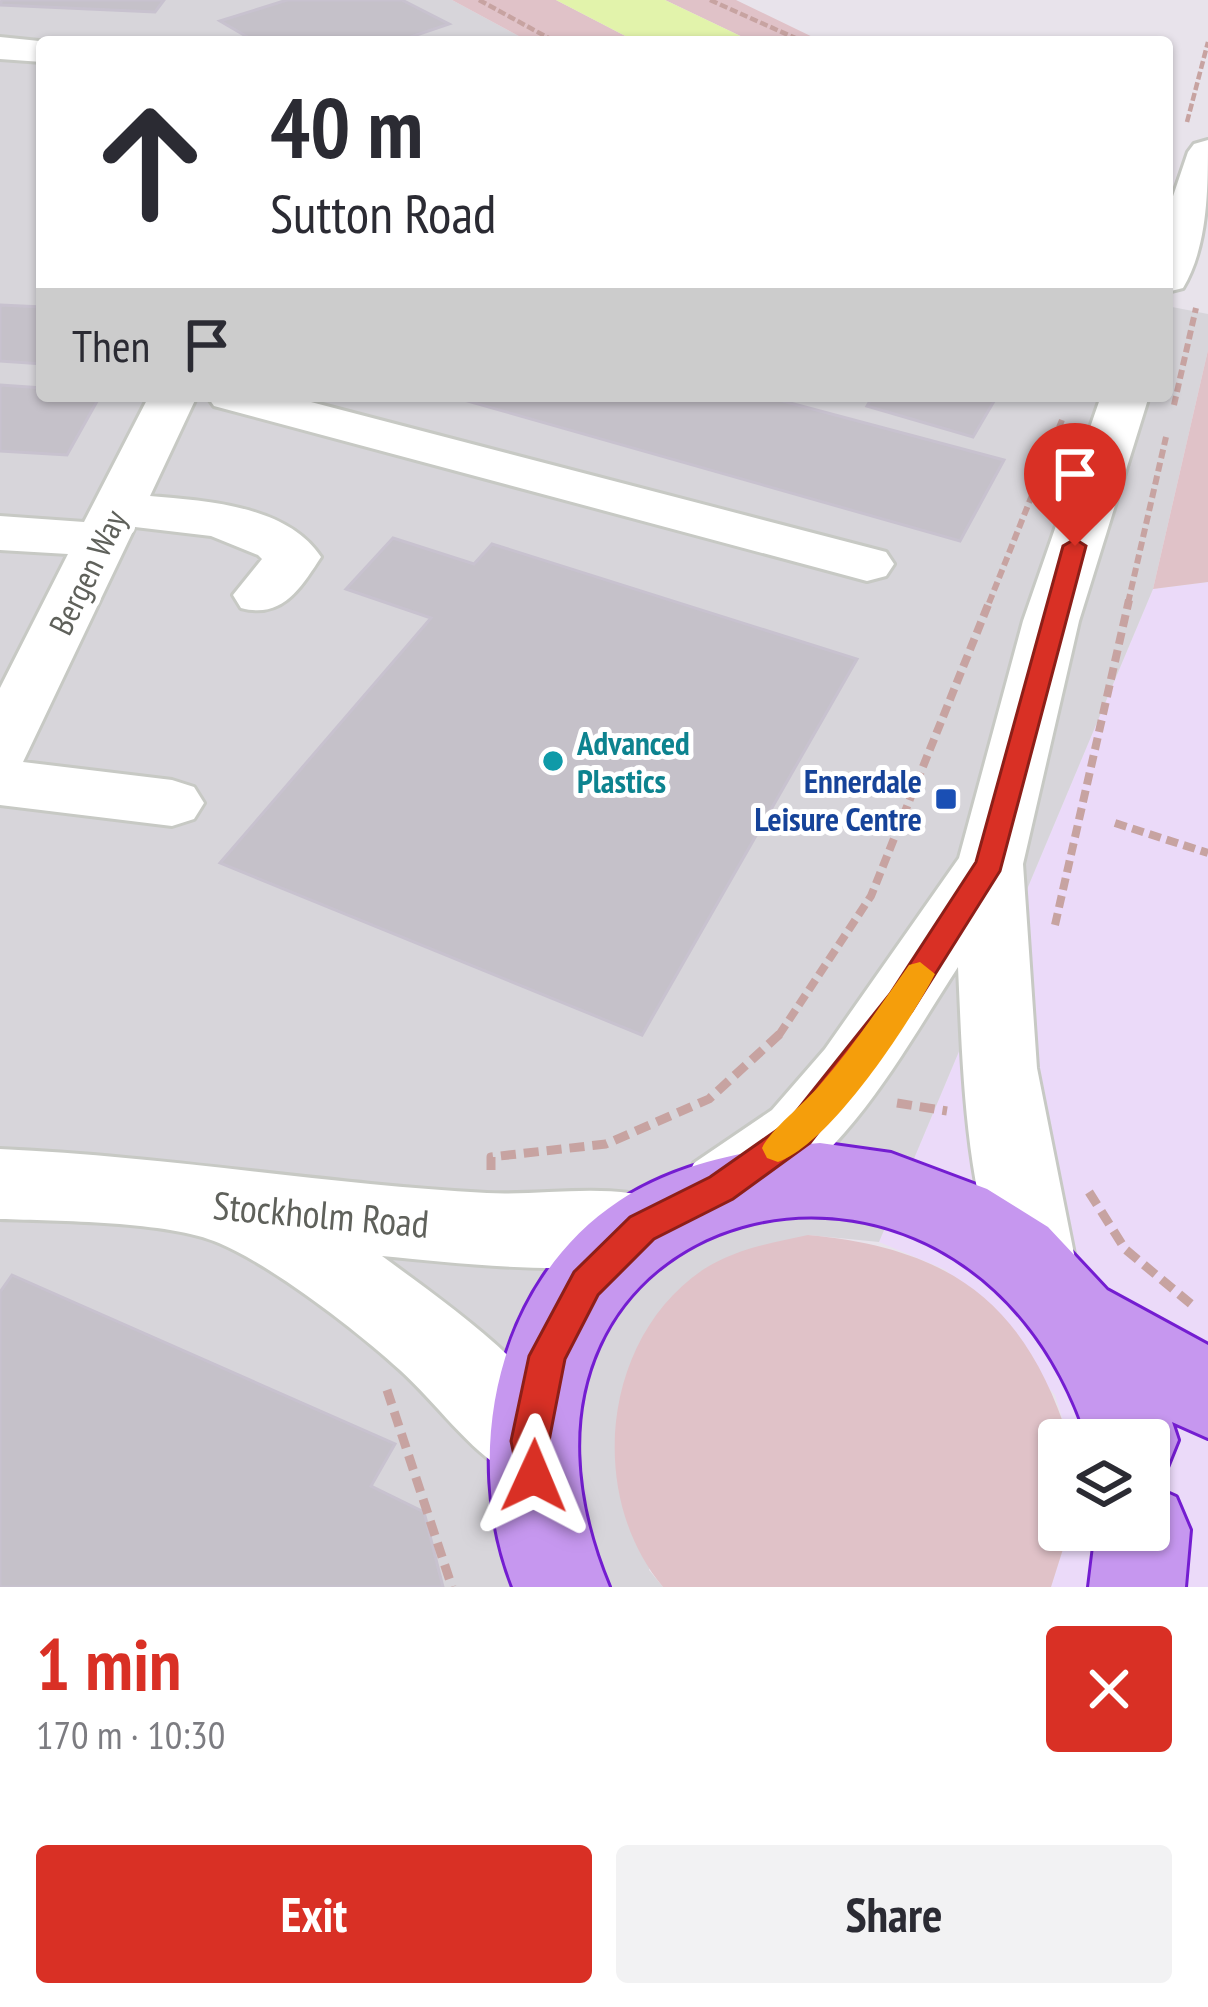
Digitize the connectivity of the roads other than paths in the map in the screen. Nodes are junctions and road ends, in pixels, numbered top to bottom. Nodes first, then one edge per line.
1 (0, 48) edge
2 (36, 51) edge
3 (1196, 143) edge
4 (1182, 274) edge
5 (170, 402) edge
6 (254, 402) edge
7 (1124, 402) edge
8 (110, 525) junction
9 (0, 533) edge
10 (867, 564) dead end
11 (260, 596) dead end
12 (0, 748) edge
13 (0, 782) edge
14 (172, 803) dead end
15 (990, 864) junction
16 (0, 1184) edge
17 (722, 1188) junction
18 (234, 1209) junction
19 (642, 1228) junction
20 (1058, 1294) junction
21 (1205, 1353) edge
22 (1128, 1419) edge
23 (530, 1441) junction
24 (1141, 1551) edge
25 (561, 1587) edge
26 (1138, 1587) edge

1 - 2 street
3 - 4 street
5 - 8 street, Bergen Way
6 - 10 street
7 - 15 street
8 - 9 street
8 - 11 street
8 - 12 street, Bergen Way
13 - 14 street
15 - 17 street
15 - 20 street
16 - 18 street, Stockholm Road
17 - 19 highway
17 - 20 highway
18 - 19 street, Stockholm Road
18 - 23 street
19 - 23 highway
20 - 21 highway
20 - 22 highway
23 - 25 highway
24 - 26 highway

